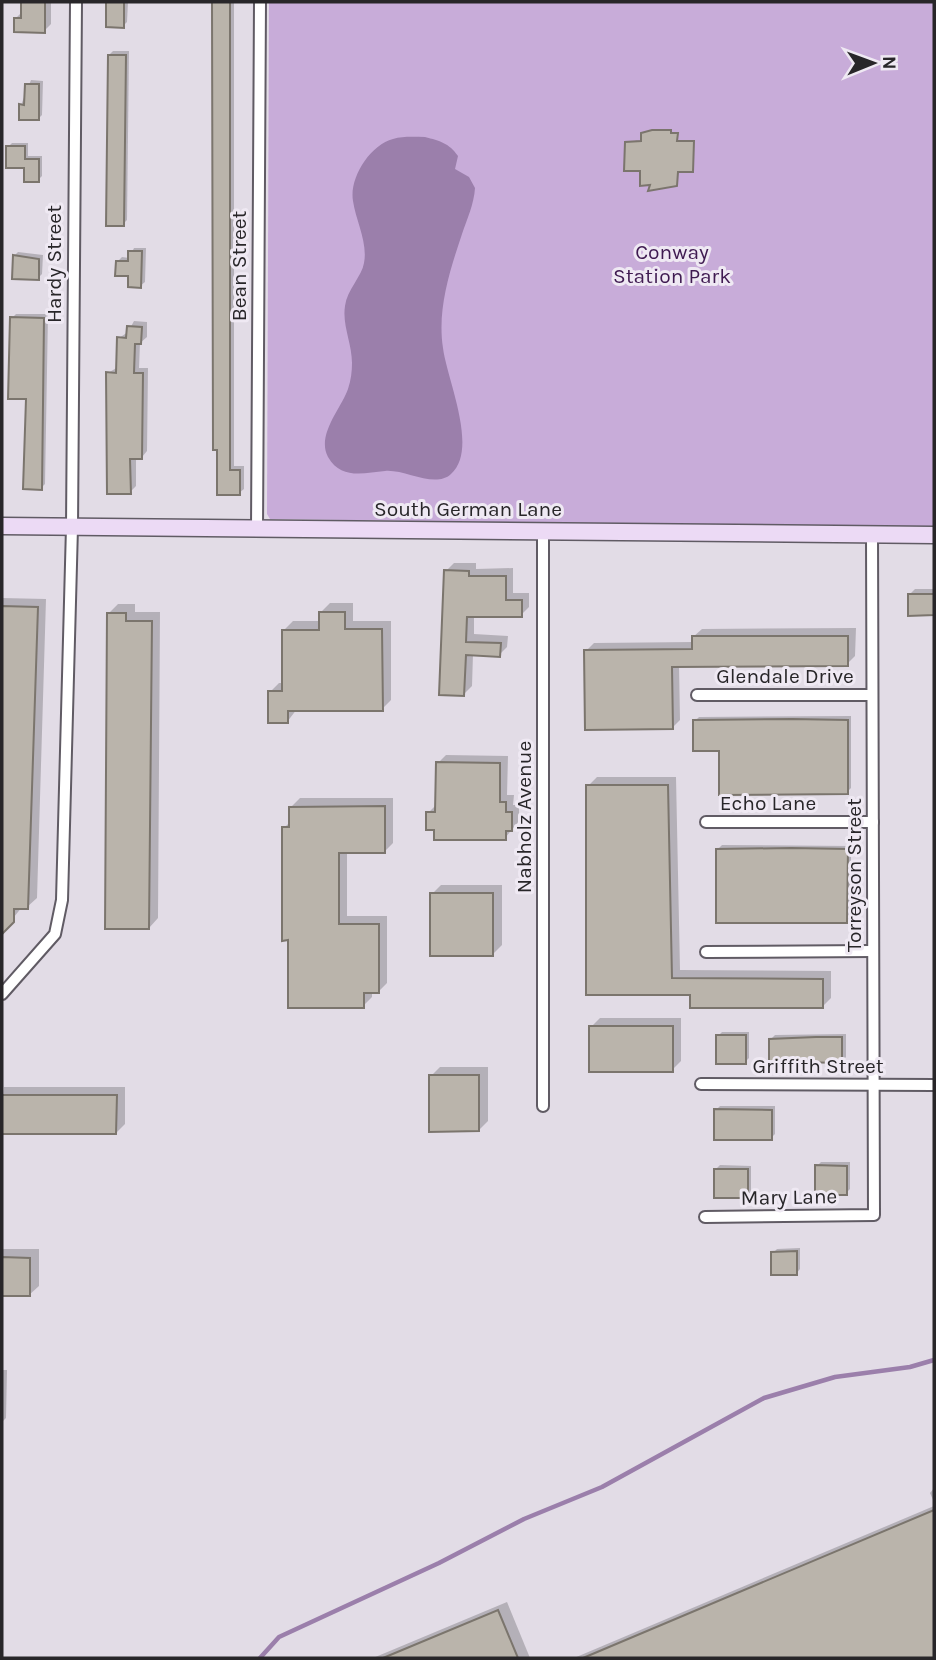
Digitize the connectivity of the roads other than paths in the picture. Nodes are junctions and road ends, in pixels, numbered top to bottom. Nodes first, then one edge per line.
1 (76, 2) edge
2 (260, 2) edge
3 (2, 526) edge
4 (72, 527) junction
5 (543, 529) junction
6 (257, 530) junction
7 (872, 534) junction
8 (934, 535) edge
9 (697, 695) dead end
10 (872, 695) junction
11 (706, 822) dead end
12 (873, 822) junction
13 (873, 951) junction
14 (706, 952) dead end
15 (2, 994) edge
16 (701, 1084) dead end
17 (873, 1085) junction
18 (934, 1086) edge
19 (543, 1106) dead end
20 (874, 1215) joint
21 (705, 1217) dead end

1 - 4 street, Hardy Street
2 - 6 street, Bean Street
3 - 4 street, South German Lane
4 - 6 street, South German Lane
4 - 15 street, Hardy Street
5 - 6 street, South German Lane
5 - 7 street, South German Lane
5 - 19 street, Nabholz Avenue
7 - 8 street, South German Lane
7 - 10 street, Torreyson Street
9 - 10 street, Glendale Drive
10 - 12 street, Torreyson Street
11 - 12 street, Echo Lane
12 - 13 street, Torreyson Street
13 - 14 street
13 - 17 street, Torreyson Street
16 - 17 street, Griffith Street
17 - 18 street, Griffith Street
17 - 20 street, Torreyson Street
20 - 21 street, Mary Lane

